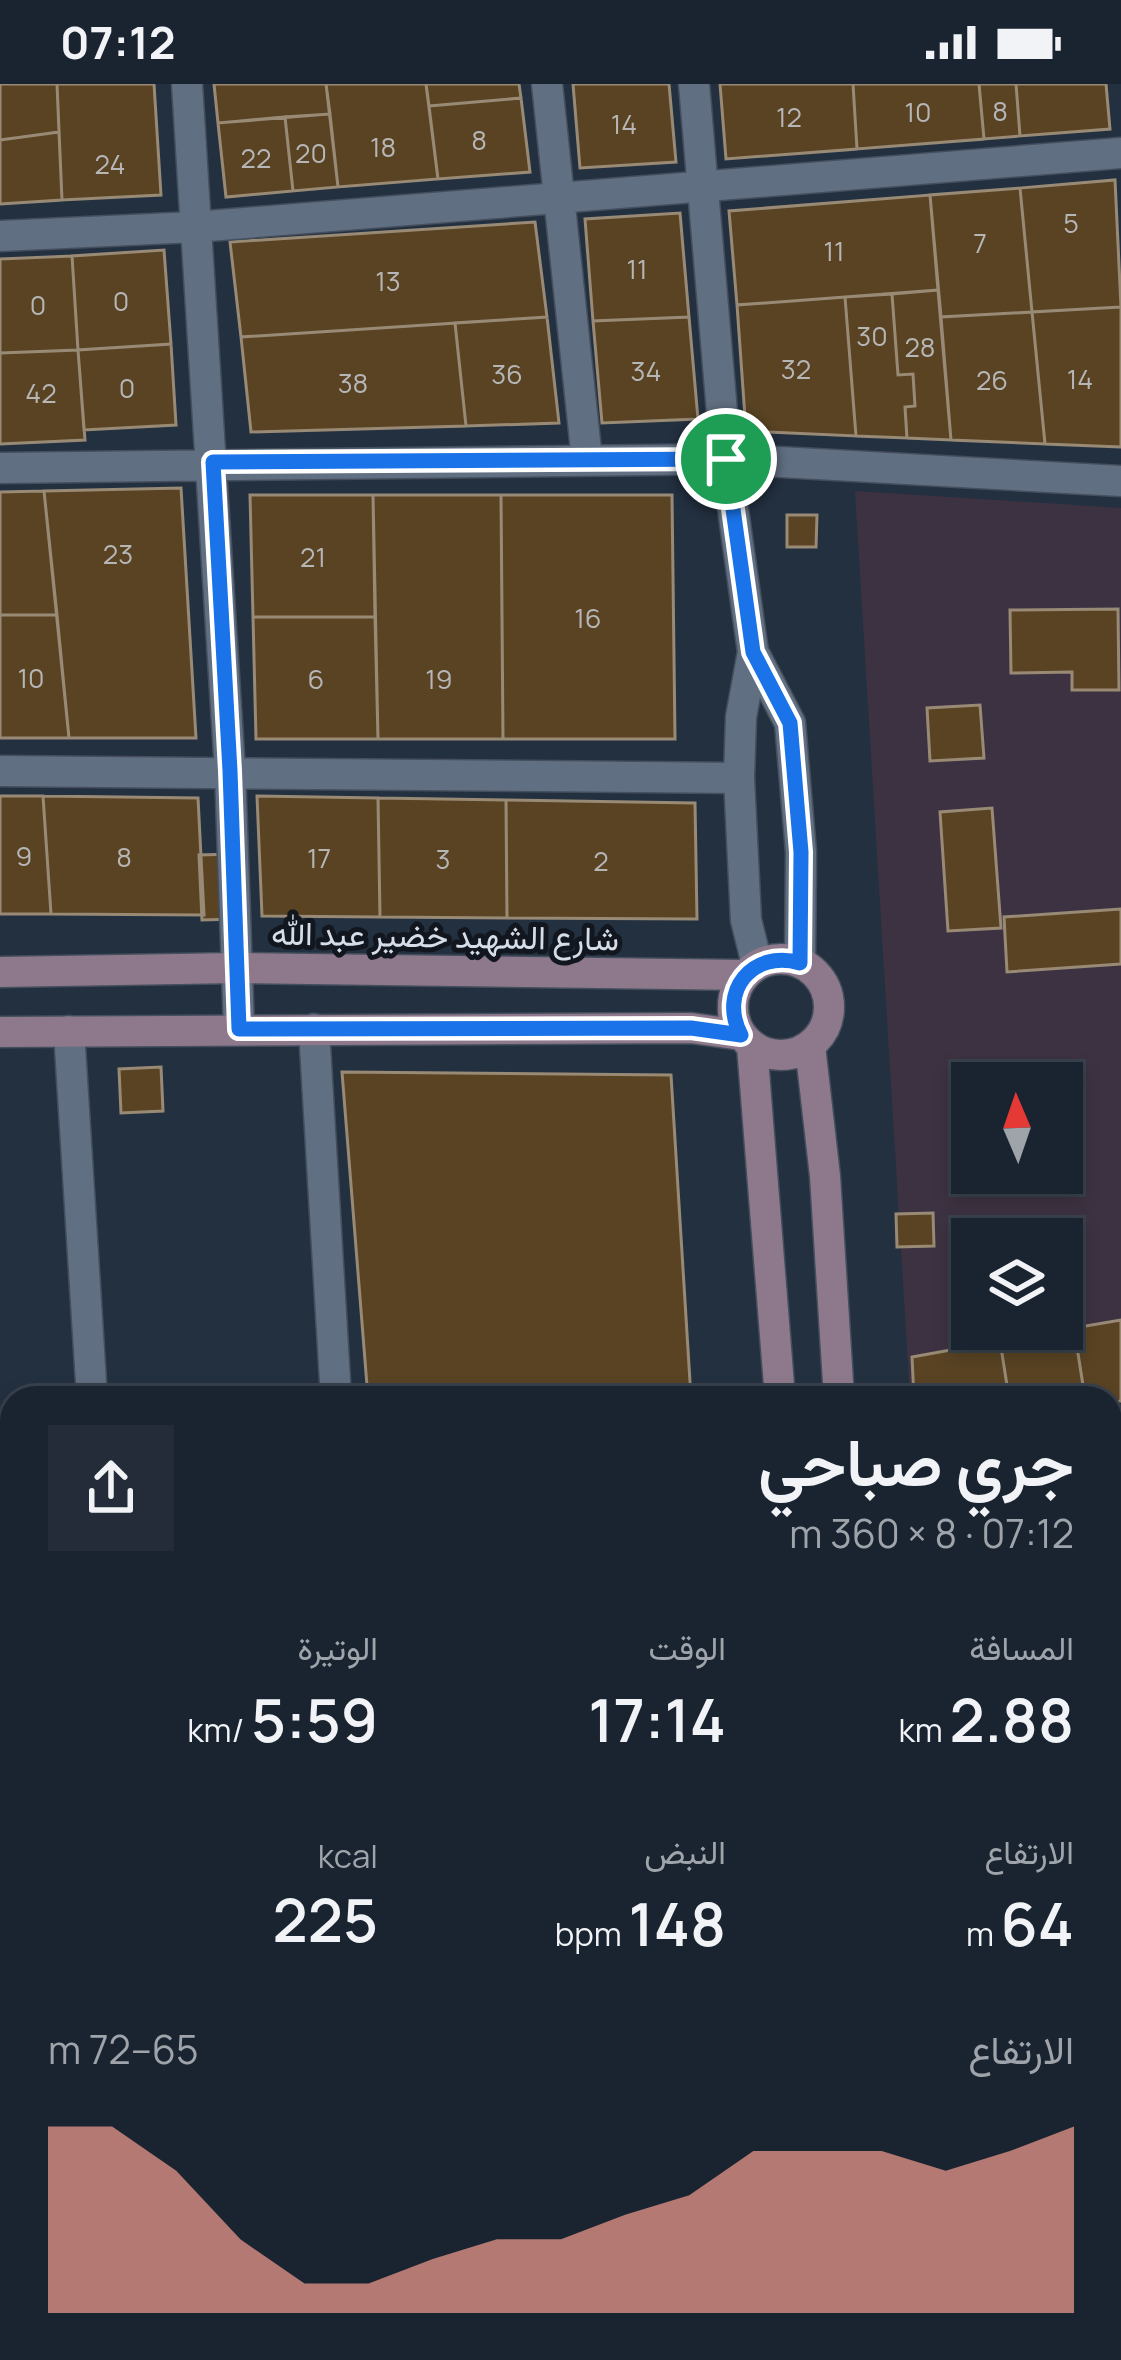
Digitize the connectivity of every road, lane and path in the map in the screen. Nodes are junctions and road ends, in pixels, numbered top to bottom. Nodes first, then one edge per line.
1 (187, 84) edge
2 (547, 84) edge
3 (694, 84) edge
4 (1121, 152) edge
5 (704, 186) junction
6 (558, 198) junction
7 (195, 227) junction
8 (0, 236) edge
9 (726, 459) junction
10 (587, 460) junction
11 (213, 462) junction
12 (0, 467) edge
13 (1121, 481) edge
14 (753, 652) junction
15 (0, 771) edge
16 (230, 771) junction
17 (739, 778) junction
18 (800, 963) junction
19 (237, 968) junction
20 (750, 970) junction
21 (0, 972) edge
22 (239, 1029) junction
23 (314, 1029) junction
24 (69, 1031) junction
25 (0, 1032) edge
26 (747, 1040) junction
27 (810, 1046) junction
28 (91, 1386) edge
29 (335, 1386) edge
30 (779, 1386) edge
31 (838, 1386) edge

1 - 7 street
2 - 6 street
3 - 5 street
4 - 5 street
5 - 6 street
5 - 9 street
6 - 7 street
6 - 10 street
7 - 8 street
7 - 11 street
9 - 10 street
9 - 13 street
9 - 14 street
10 - 11 street
11 - 12 street
11 - 16 street
14 - 17 street
14 - 18 street
15 - 16 street
16 - 17 street
16 - 19 street
17 - 20 street
18 - 20 main road
18 - 27 main road
19 - 20 main road, شارع الشهيد خضير عبد الله
19 - 21 main road, شارع الشهيد خضير عبد الله
19 - 22 street
20 - 26 main road
22 - 23 main road
22 - 24 main road
23 - 26 main road
23 - 29 street
24 - 25 main road
24 - 28 street
26 - 27 main road
26 - 30 main road
27 - 31 main road

